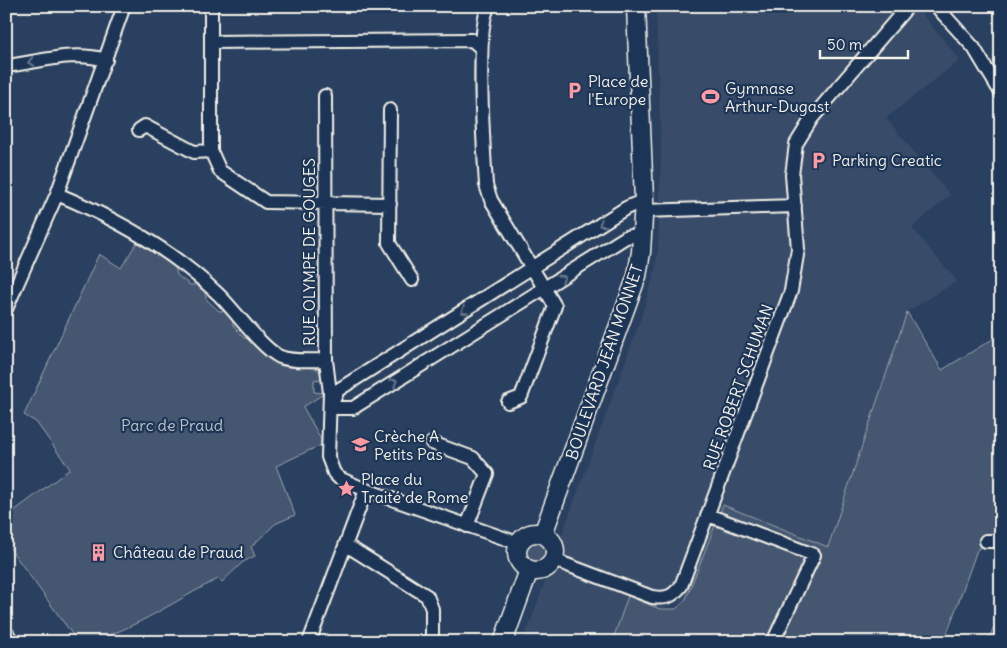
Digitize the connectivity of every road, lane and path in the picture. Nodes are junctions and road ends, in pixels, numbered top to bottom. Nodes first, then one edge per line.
1 (124, 6) edge
2 (211, 6) edge
3 (489, 6) edge
4 (636, 6) edge
5 (908, 6) edge
6 (936, 6) edge
7 (211, 42) junction
8 (480, 47) junction
9 (106, 60) junction
10 (6, 66) edge
11 (1001, 93) edge
12 (325, 96) dead end
13 (390, 110) dead end
14 (138, 130) dead end
15 (211, 151) junction
16 (57, 194) junction
17 (326, 204) junction
18 (390, 204) junction
19 (644, 206) junction
20 (795, 206) junction
21 (642, 234) junction
22 (531, 268) junction
23 (412, 280) dead end
24 (544, 289) junction
25 (6, 309) edge
26 (430, 333) junction
27 (442, 353) junction
28 (326, 360) junction
29 (508, 402) dead end
30 (330, 408) junction
31 (432, 443) dead end
32 (366, 490) junction
33 (708, 515) junction
34 (467, 526) junction
35 (543, 534) junction
36 (986, 541) dead end
37 (1001, 541) edge
38 (346, 545) junction
39 (517, 546) junction
40 (554, 560) junction
41 (529, 570) junction
42 (6, 632) edge
43 (432, 635) dead end
44 (13, 642) edge
45 (308, 642) edge
46 (503, 642) edge
47 (773, 642) edge

1 - 9 street
2 - 7 street
3 - 8 street
4 - 19 street, BOULEVARD JEAN MONNET
5 - 20 street, RUE ROBERT SCHUMAN
6 - 11 street
7 - 8 street
7 - 15 street
8 - 22 street
9 -> 10 street
9 - 16 street
12 - 17 street, RUE OLYMPE DE GOUGES
13 - 18 street
14 - 15 street
15 - 17 street
16 - 25 street
16 - 28 street
17 - 18 street
17 - 28 street, RUE OLYMPE DE GOUGES
18 - 23 street
19 - 20 street
19 - 21 street, BOULEVARD JEAN MONNET
19 -> 22 street
20 - 33 street, RUE ROBERT SCHUMAN
24 -> 21 street
21 - 35 street, BOULEVARD JEAN MONNET
22 - 24 street
22 -> 26 street
24 - 27 street
24 - 29 street
26 - 27 street
26 - 30 street
30 -> 27 street
28 - 30 street, RUE OLYMPE DE GOUGES
30 - 32 street, RUE OLYMPE DE GOUGES
31 - 34 street
32 - 34 street, RUE OLYMPE DE GOUGES
32 - 38 street
33 - 40 street, RUE ROBERT SCHUMAN
33 - 47 street
34 - 39 street, RUE OLYMPE DE GOUGES
35 - 39 street
35 - 40 street
36 - 37 street
38 - 43 street
38 - 45 street
39 - 41 street
40 - 41 street
41 - 46 street
42 - 44 street

